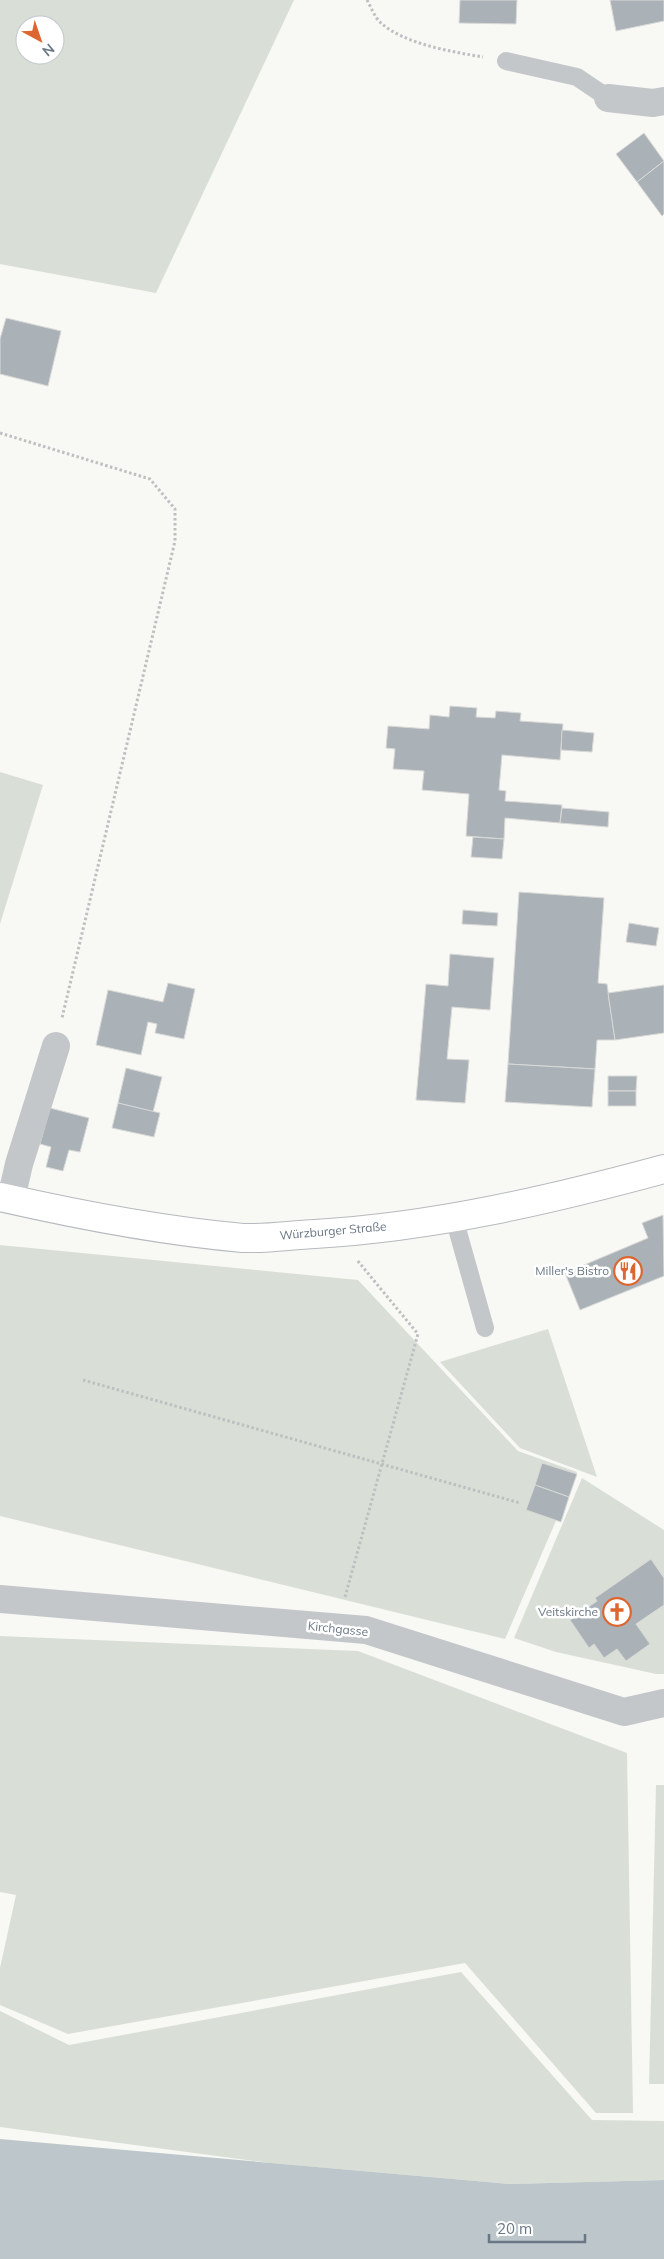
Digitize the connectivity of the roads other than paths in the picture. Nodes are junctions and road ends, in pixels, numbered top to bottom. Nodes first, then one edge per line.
1 (506, 60) road end
2 (608, 98) joint
3 (664, 101) edge
4 (56, 1046) road end
5 (664, 1169) edge
6 (5, 1198) edge
7 (454, 1218) junction
8 (485, 1328) dead end
9 (0, 1599) edge
10 (664, 1703) edge

1 - 2 lane
2 - 3 street
4 - 6 street
5 - 7 main road, Würzburger Straße
6 - 7 main road, Würzburger Straße
7 - 8 lane
9 - 10 street, Kirchgasse

